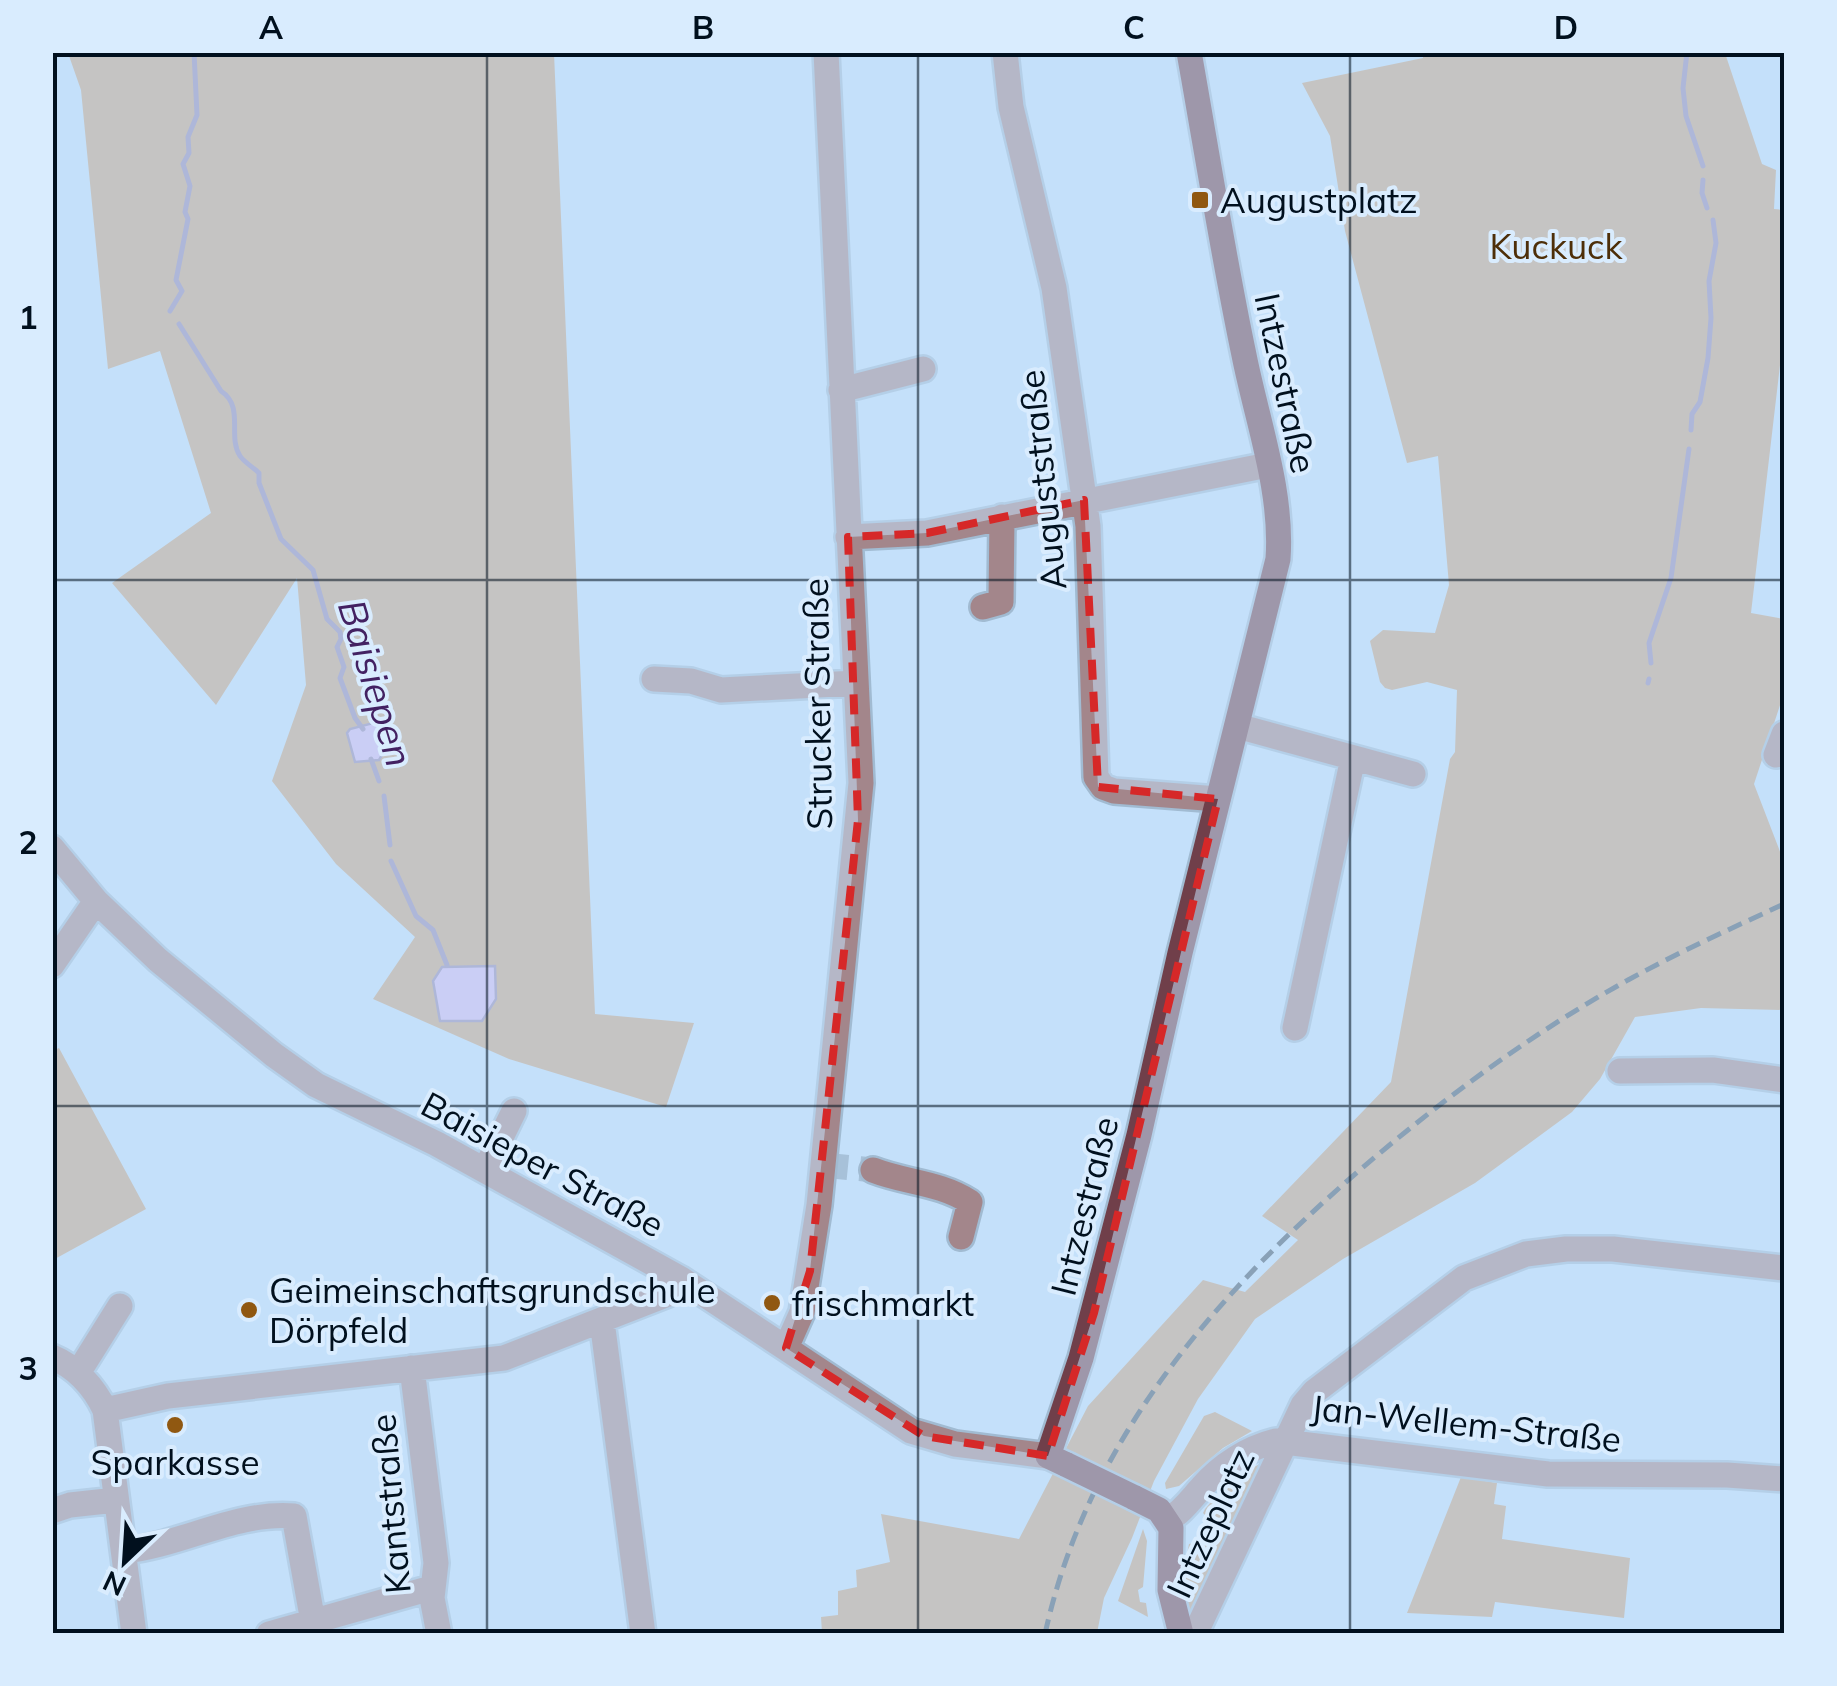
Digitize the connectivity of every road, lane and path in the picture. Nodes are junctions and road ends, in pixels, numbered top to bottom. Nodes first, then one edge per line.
1 (826, 52) edge
2 (1005, 52) edge
3 (1189, 52) edge
4 (923, 369) dead end
5 (840, 390) junction
6 (1268, 465) junction
7 (1084, 500) junction
8 (1002, 517) junction
9 (848, 537) junction
10 (983, 608) dead end
11 (654, 680) dead end
12 (856, 683) junction
13 (1237, 726) junction
14 (1353, 758) junction
15 (1413, 774) dead end
16 (1218, 799) junction
17 (52, 848) edge
18 (96, 901) junction
19 (52, 965) edge
20 (1296, 1028) dead end
21 (1620, 1071) dead end
22 (1784, 1080) edge
23 (514, 1111) dead end
24 (485, 1170) junction
25 (873, 1170) tunnel mouth
26 (960, 1236) dead end
27 (1784, 1268) edge
28 (681, 1279) junction
29 (120, 1306) dead end
30 (602, 1322) junction
31 (786, 1348) junction
32 (52, 1357) edge
33 (412, 1368) junction
34 (78, 1372) junction
35 (105, 1410) junction
36 (1286, 1440) junction
37 (1057, 1460) junction
38 (1784, 1480) edge
39 (116, 1500) junction
40 (52, 1511) edge
41 (1168, 1520) junction
42 (124, 1551) junction
43 (431, 1588) junction
44 (303, 1627) edge
45 (134, 1634) edge
46 (270, 1634) edge
47 (440, 1634) edge
48 (643, 1634) edge
49 (1181, 1634) edge
50 (1195, 1634) edge

1 - 5 street, Strucker Straße
2 - 7 street, Auguststraße
3 - 6 main road, Intzestraße
4 - 5 street
5 - 9 street, Strucker Straße
6 - 7 street
6 - 13 main road, Intzestraße
7 - 8 street
7 - 16 street, Auguststraße
8 - 9 street
8 - 10 street
9 - 12 street, Strucker Straße
11 - 12 street
12 - 31 street, Strucker Straße
13 - 14 street
13 - 16 main road, Intzestraße
14 - 15 street
14 - 20 street
16 - 37 main road, Intzestraße
17 - 18 street, Baisieper Straße
18 - 19 street
18 - 24 street, Baisieper Straße
21 - 22 street
23 - 24 street
24 - 28 street, Baisieper Straße
25 - 26 street
27 - 36 street, Intzeplatz
28 - 30 street
28 - 31 street, Baisieper Straße
29 - 34 street
30 - 33 street
30 - 48 street
31 - 37 street, Baisieper Straße
32 - 34 street
33 - 35 street
33 - 43 street, Kantstraße
34 - 35 street
35 - 39 street
36 - 38 street, Jan-Wellem-Straße
36 - 41 street, Jan-Wellem-Straße
36 - 50 street, Intzeplatz
37 - 41 main road, bridge
39 - 40 street
39 - 42 street
41 - 49 main road
42 - 44 street
42 - 45 street
43 - 44 street
43 - 47 street, Kantstraße
44 - 46 street

